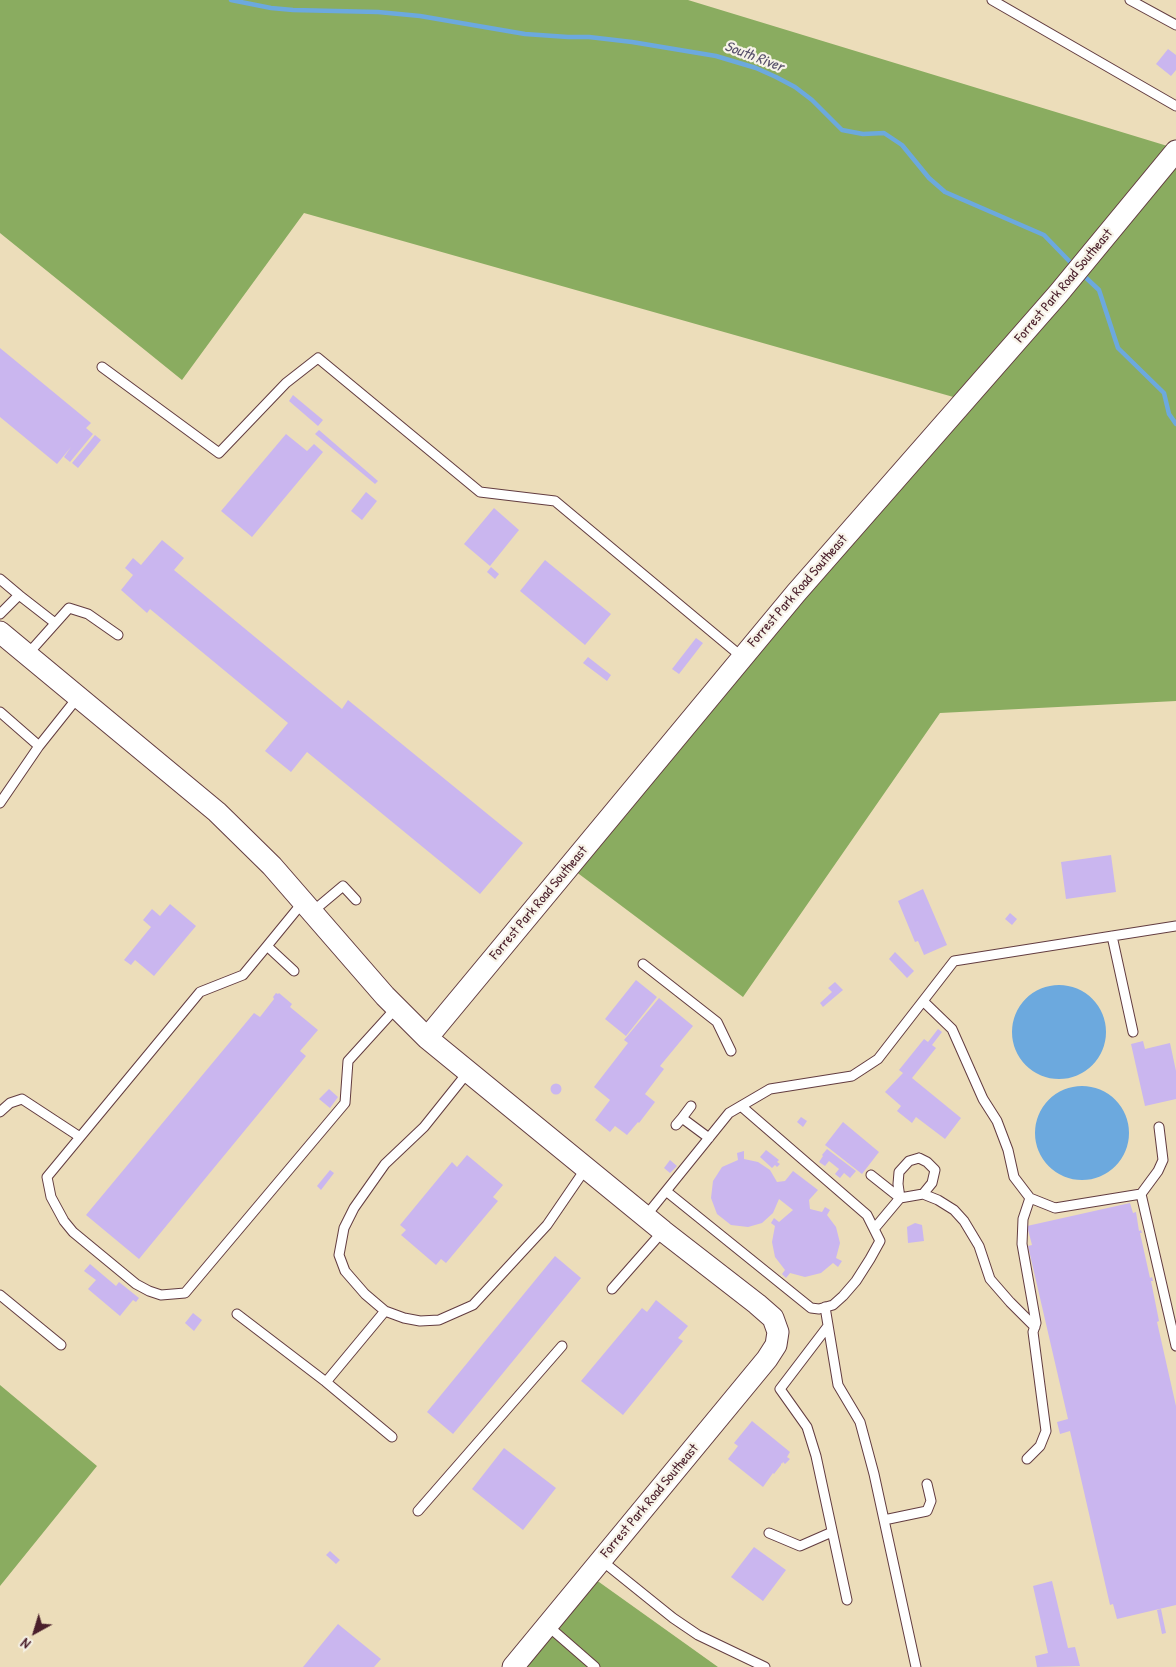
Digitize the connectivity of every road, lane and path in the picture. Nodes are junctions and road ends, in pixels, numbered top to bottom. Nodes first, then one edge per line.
1 (992, 0) edge
2 (1130, 0) edge
3 (1176, 25) edge
4 (1176, 106) edge
5 (1176, 151) edge
6 (102, 367) dead end
7 (0, 579) edge
8 (19, 595) junction
9 (0, 614) edge
10 (55, 623) junction
11 (0, 632) edge
12 (118, 635) dead end
13 (27, 655) junction
14 (743, 657) junction
15 (78, 697) junction
16 (0, 712) edge
17 (39, 746) junction
18 (0, 803) edge
19 (356, 900) dead end
20 (307, 907) junction
21 (1176, 926) edge
22 (1112, 936) junction
23 (267, 946) junction
24 (643, 964) dead end
25 (294, 971) dead end
26 (923, 1001) junction
27 (397, 1007) junction
28 (1133, 1032) dead end
29 (427, 1038) junction
30 (732, 1051) dead end
31 (468, 1072) junction
32 (691, 1106) dead end
33 (741, 1106) junction
34 (0, 1112) edge
35 (1160, 1127) dead end
36 (80, 1137) junction
37 (708, 1138) junction
38 (586, 1168) junction
39 (871, 1175) dead end
40 (666, 1191) junction
41 (923, 1194) junction
42 (1141, 1194) junction
43 (900, 1198) junction
44 (1030, 1198) junction
45 (645, 1217) junction
46 (874, 1229) junction
47 (663, 1231) junction
48 (612, 1289) dead end
49 (0, 1295) edge
50 (825, 1307) junction
51 (385, 1311) junction
52 (237, 1314) dead end
53 (828, 1326) junction
54 (1035, 1327) junction
55 (61, 1345) dead end
56 (562, 1346) dead end
57 (1176, 1346) edge
58 (326, 1382) junction
59 (392, 1437) dead end
60 (1027, 1459) dead end
61 (927, 1484) dead end
62 (418, 1511) dead end
63 (884, 1520) junction
64 (832, 1532) junction
65 (769, 1533) dead end
66 (601, 1560) junction
67 (847, 1600) dead end
68 (547, 1626) junction
69 (513, 1667) edge
70 (595, 1667) edge
71 (765, 1667) edge
72 (916, 1667) edge

1 - 4 lane
2 - 3 lane
5 - 14 street, Forrest Park Road Southeast
6 - 14 lane
7 - 8 lane
8 - 9 lane
8 - 10 lane
10 - 12 lane
10 - 13 lane
11 - 13 street
13 - 15 street
14 - 29 street, Forrest Park Road Southeast
15 - 17 lane
15 - 20 street
16 - 17 lane
17 - 18 lane
19 - 20 lane
20 - 23 lane
20 - 27 street
21 - 22 lane
22 - 26 lane
22 - 28 lane
23 - 25 lane
23 - 36 lane
24 - 30 lane
26 - 33 lane
26 - 44 lane
27 - 29 street
27 - 36 lane
29 - 31 street
31 - 38 street
31 - 51 lane
32 - 37 lane
33 - 37 lane
33 - 46 lane
34 - 36 lane
35 - 42 lane
37 - 40 lane
38 - 45 street
38 - 51 lane
39 - 43 lane
40 - 45 lane
40 - 50 lane
41 - 43 lane
41 - 43 lane
41 - 54 lane
42 - 44 lane
42 - 57 lane
43 - 46 lane
44 - 54 lane
45 - 47 street
46 - 50 lane
47 - 48 lane
47 - 66 street, Forrest Park Road Southeast
49 - 55 lane
50 - 53 lane
51 - 58 lane
52 - 58 lane
53 - 63 lane
53 - 64 lane
54 - 60 lane
56 - 62 lane
58 - 59 lane
61 - 63 lane
63 - 72 lane
64 - 65 lane
64 - 67 lane
66 - 68 street, Forrest Park Road Southeast
66 - 71 lane
68 - 69 street, Forrest Park Road Southeast
68 - 70 lane

